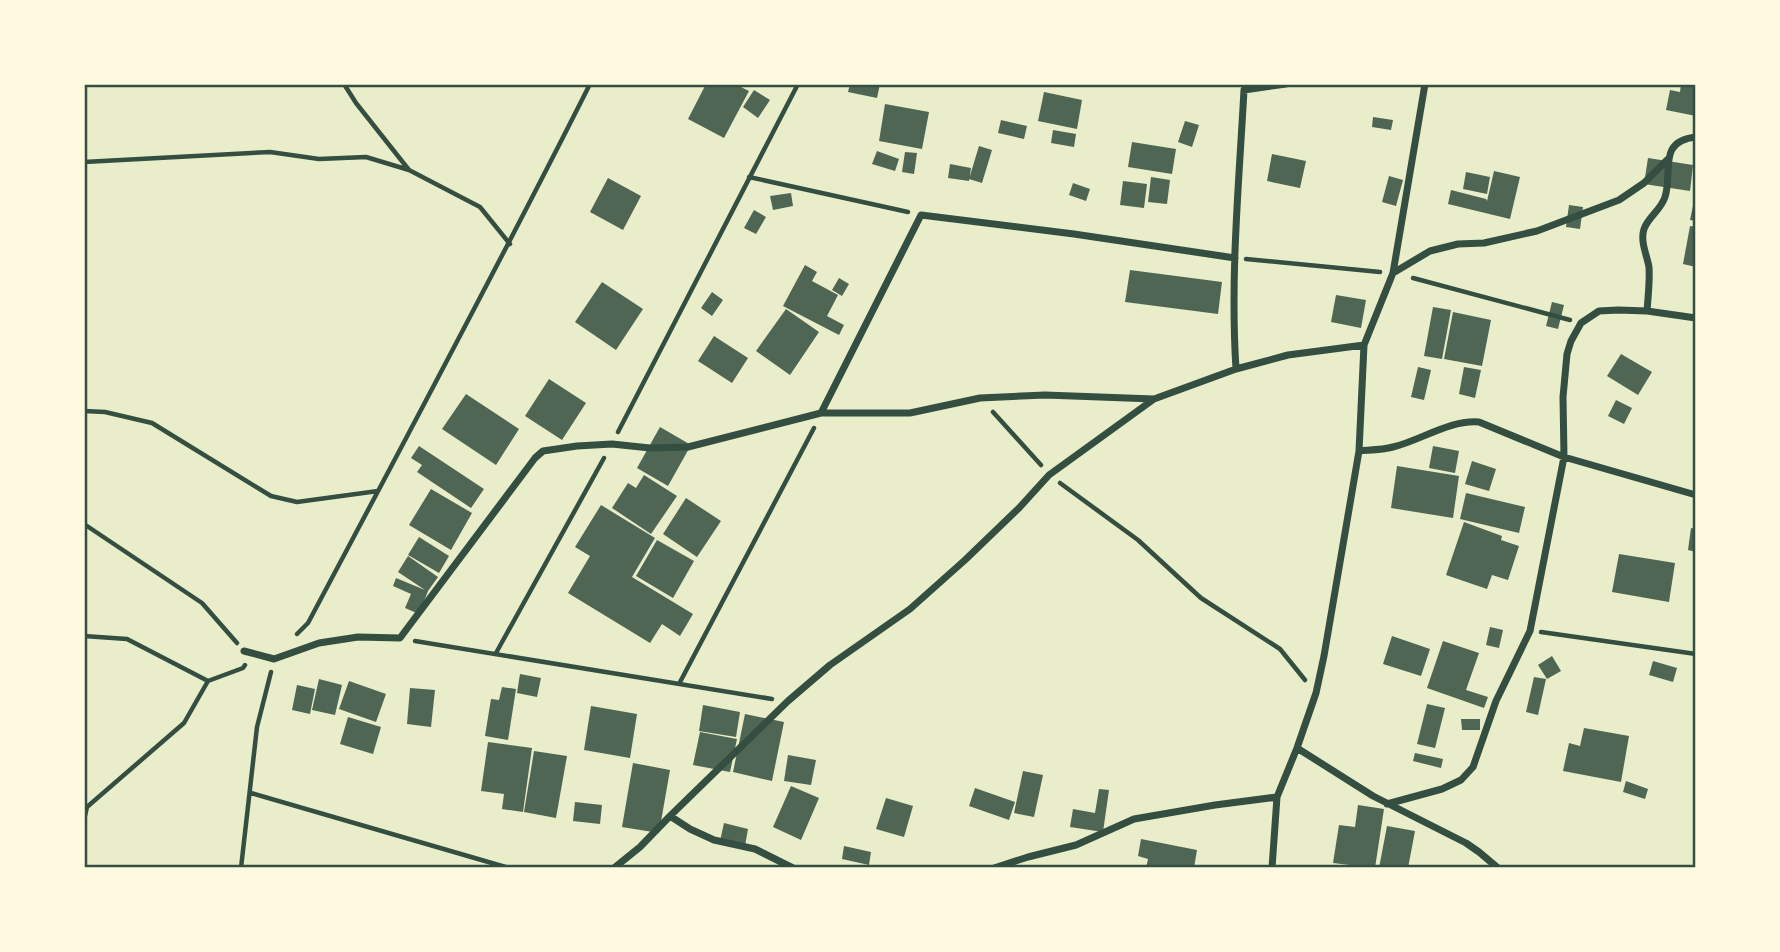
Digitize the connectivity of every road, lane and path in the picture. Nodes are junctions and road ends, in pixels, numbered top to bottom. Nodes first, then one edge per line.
1 (344, 84) edge
2 (590, 84) edge
3 (798, 84) edge
4 (1286, 84) edge
5 (1425, 84) edge
6 (1696, 137) edge
7 (1667, 160) junction
8 (84, 162) edge
9 (409, 170) junction
10 (748, 177) junction
11 (921, 215) junction
12 (510, 244) junction
13 (1235, 258) junction
14 (1393, 273) junction
15 (1647, 311) junction
16 (1696, 318) edge
17 (1581, 323) junction
18 (1364, 345) junction
19 (1236, 369) junction
20 (980, 398) junction
21 (1154, 399) junction
22 (84, 411) edge
23 (821, 413) junction
24 (612, 444) junction
25 (1359, 451) junction
26 (1564, 457) junction
27 (1049, 475) junction
28 (378, 491) junction
29 (1696, 495) edge
30 (84, 524) edge
31 (1530, 631) junction
32 (84, 636) edge
33 (400, 638) junction
34 (244, 651) junction
35 (496, 653) junction
36 (1696, 654) edge
37 (274, 659) junction
38 (208, 681) junction
39 (679, 684) junction
40 (1316, 693) junction
41 (788, 701) junction
42 (1297, 748) junction
43 (251, 793) dead end
44 (1277, 797) junction
45 (1387, 804) junction
46 (670, 816) junction
47 (84, 820) edge
48 (241, 868) edge
49 (509, 868) edge
50 (614, 868) edge
51 (793, 868) edge
52 (994, 868) edge
53 (1272, 868) edge
54 (1498, 868) edge

1 - 9 path
2 - 12 path
3 - 10 path
4 - 13 street
5 - 14 street
6 - 7 street
7 - 14 street
7 - 15 street
8 - 9 path
9 - 12 path
10 - 11 path
10 - 24 path
11 - 13 street
11 - 23 street
12 - 28 path
13 - 14 path
13 - 19 street
14 - 17 path
14 - 18 street
15 - 16 street
15 - 17 street
17 - 26 street
18 - 19 street
18 - 25 street
19 - 21 street
20 - 21 street
20 - 23 street
20 - 27 path
21 - 27 street
22 - 28 path
23 - 24 street
23 - 39 path
24 - 33 street
24 - 35 path
25 - 26 street
25 - 40 street
26 - 29 street
26 - 31 street
27 - 40 path
27 - 41 street
28 - 37 path
30 - 34 path
31 - 36 path
31 - 45 street
32 - 38 path
33 - 35 path
33 - 37 street
34 - 37 street
34 - 38 path
35 - 39 path
37 - 48 path
38 - 47 path
39 - 41 path
40 - 42 street
41 - 46 street
42 - 44 street
42 - 45 street
43 - 49 path
44 - 52 street
44 - 53 street
45 - 54 street
46 - 50 street
46 - 51 street

